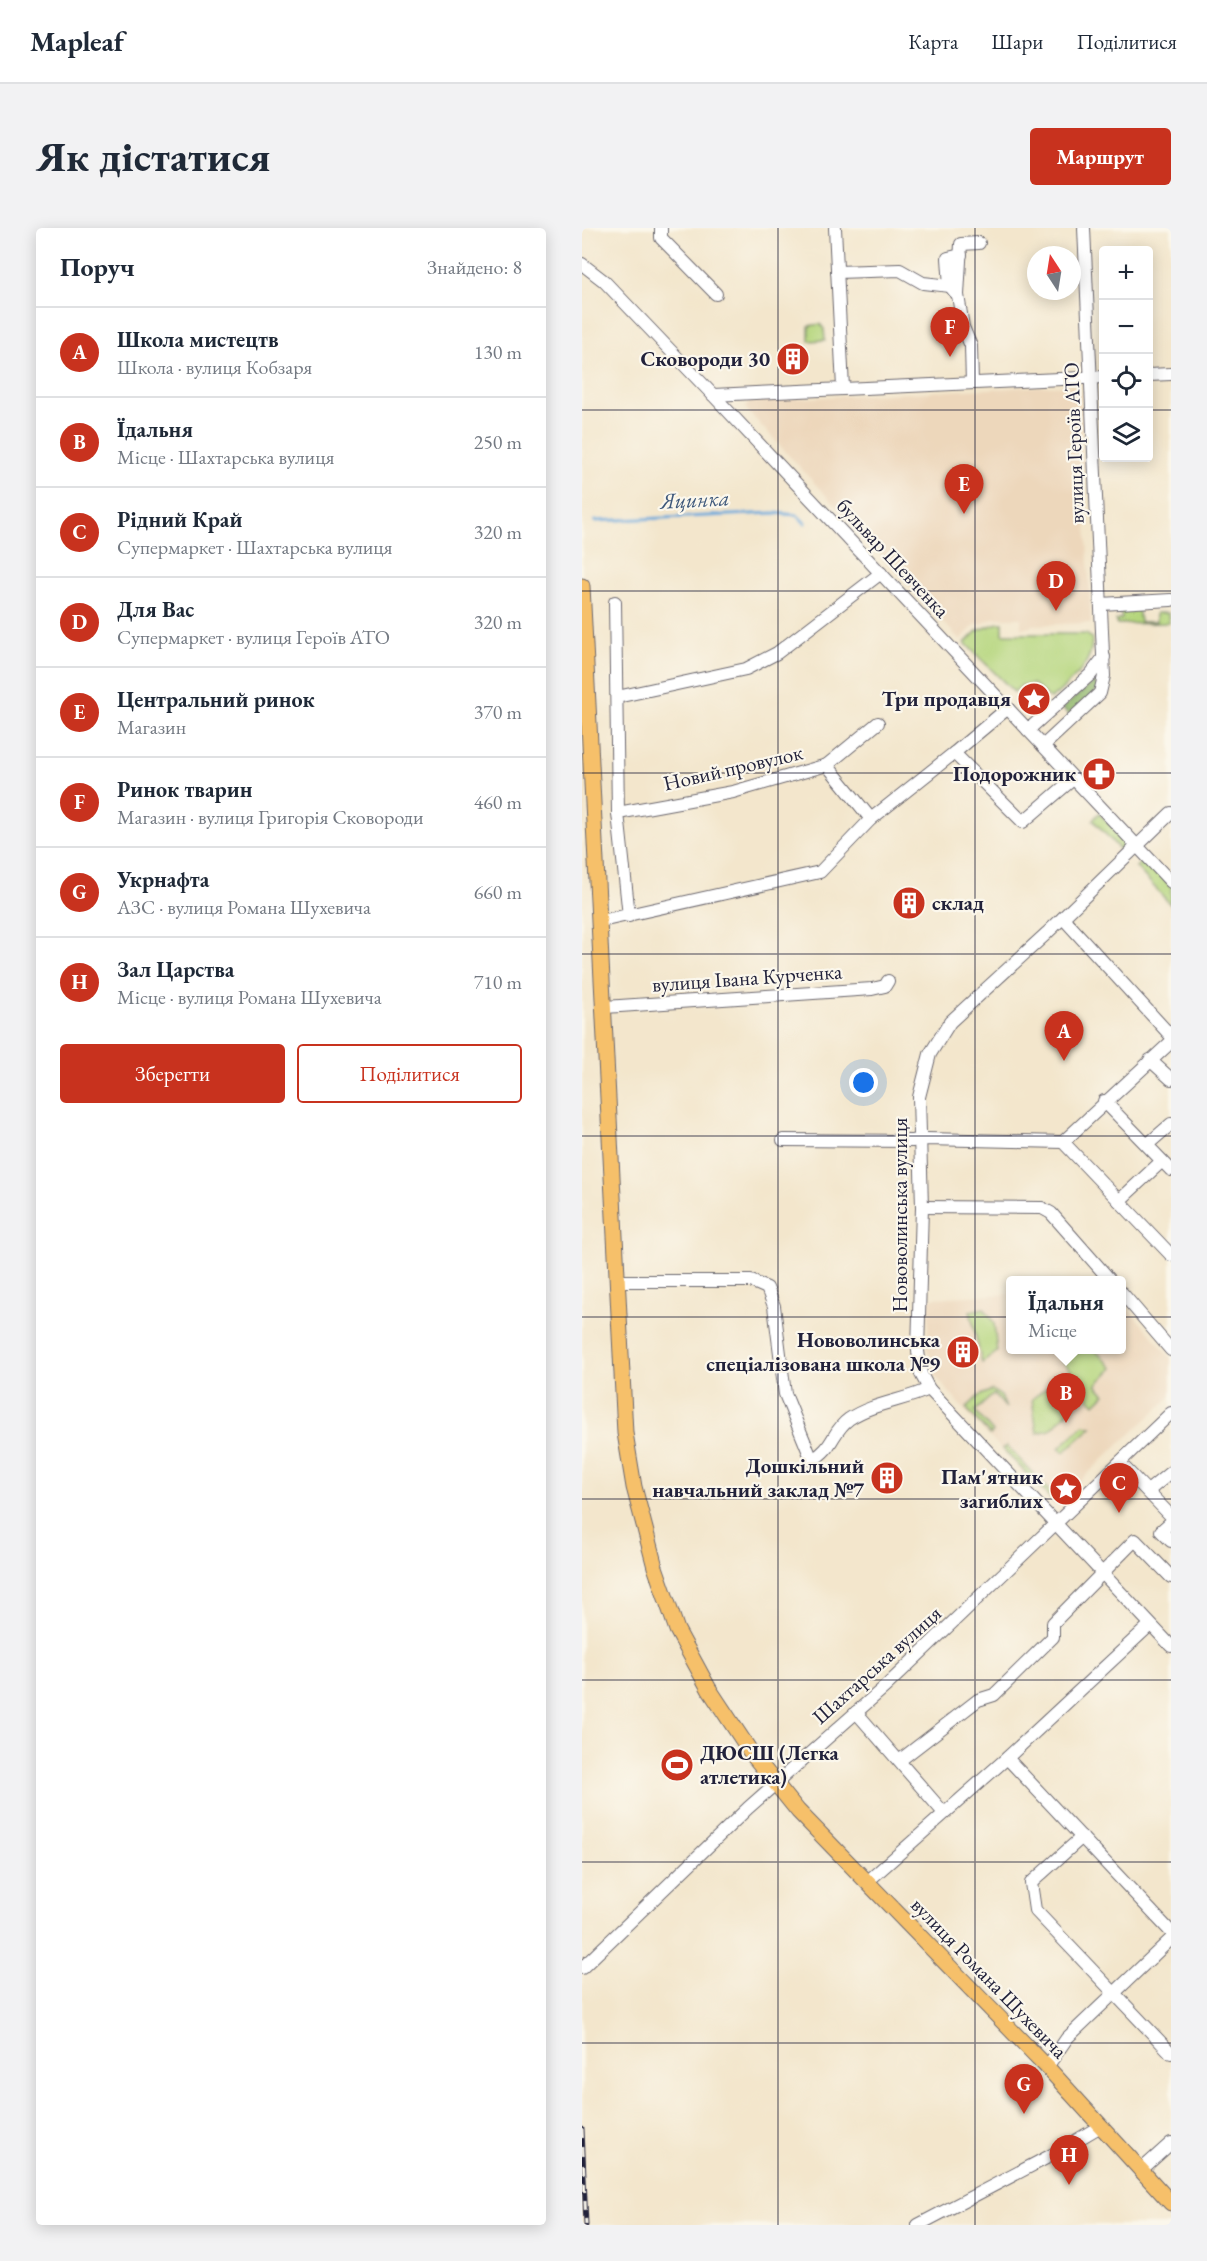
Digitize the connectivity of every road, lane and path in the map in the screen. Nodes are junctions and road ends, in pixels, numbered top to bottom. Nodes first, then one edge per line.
1 (661, 228) edge
2 (835, 228) edge
3 (1084, 228) edge
4 (979, 243) dead end
5 (582, 264) edge
6 (837, 272) junction
7 (954, 291) junction
8 (716, 294) dead end
9 (1153, 375) edge
10 (1171, 375) edge
11 (1098, 378) edge
12 (972, 382) junction
13 (843, 388) junction
14 (714, 395) junction
15 (881, 573) junction
16 (582, 586) edge
17 (1171, 600) edge
18 (615, 602) dead end
19 (1101, 604) junction
20 (1104, 657) junction
21 (616, 697) junction
22 (1004, 711) junction
23 (878, 723) dead end
24 (1028, 730) junction
25 (1043, 746) junction
26 (954, 753) junction
27 (827, 765) junction
28 (1073, 779) junction
29 (618, 813) junction
30 (1171, 813) edge
31 (871, 819) junction
32 (1138, 846) junction
33 (1171, 882) edge
34 (629, 915) junction
35 (1063, 918) junction
36 (601, 921) junction
37 (888, 981) dead end
38 (605, 1007) junction
39 (1171, 1036) edge
40 (1171, 1042) edge
41 (1150, 1060) junction
42 (1171, 1079) edge
43 (1104, 1101) junction
44 (1171, 1124) edge
45 (783, 1140) dead end
46 (920, 1140) junction
47 (1063, 1142) junction
48 (1148, 1144) junction
49 (1167, 1165) edge
50 (1119, 1201) junction
51 (922, 1206) junction
52 (1171, 1255) edge
53 (1106, 1276) edge
54 (619, 1281) junction
55 (1126, 1298) edge
56 (1171, 1350) edge
57 (929, 1389) junction
58 (1171, 1413) edge
59 (1120, 1463) junction
60 (1171, 1472) edge
61 (1148, 1491) junction
62 (1171, 1516) edge
63 (1171, 1522) edge
64 (1056, 1525) junction
65 (1171, 1541) edge
66 (1101, 1572) junction
67 (1171, 1577) edge
68 (1150, 1625) junction
69 (1171, 1646) edge
70 (856, 1712) junction
71 (1007, 1758) junction
72 (899, 1761) junction
73 (775, 1784) junction
74 (944, 1813) junction
75 (1082, 1838) junction
76 (867, 1882) junction
77 (1171, 1932) edge
78 (1171, 1939) edge
79 (582, 1968) edge
80 (1115, 1992) junction
81 (1171, 2053) edge
82 (1047, 2067) junction
83 (1099, 2127) junction
84 (1171, 2143) edge
85 (1140, 2171) junction
86 (1171, 2204) edge
87 (918, 2225) edge

1 - 8 street
2 - 6 street
3 - 11 street, вулиця Героїв АТО
4 - 7 street
5 - 14 street, бульвар Шевченка
6 - 7 street
6 - 13 street
7 - 12 street
9 - 10 street
11 - 12 street
11 - 19 street, вулиця Героїв АТО
12 - 13 street
13 - 14 street
14 - 15 street, бульвар Шевченка
15 - 21 street
15 - 22 street, бульвар Шевченка
16 - 36 main road, вулиця Романа Шухевича
17 - 19 street
18 - 21 street
19 - 20 street, вулиця Героїв АТО
20 - 24 street
20 - 25 street, вулиця Героїв АТО
21 - 29 street
22 - 24 street, бульвар Шевченка
22 - 26 street
23 - 27 street, Новий провулок
24 - 25 street, бульвар Шевченка
25 - 28 street, бульвар Шевченка
26 - 28 street
26 - 31 street
27 - 29 street, Новий провулок
27 - 31 street
28 - 32 street, бульвар Шевченка
29 - 34 street
30 - 32 street, Нововолинська вулиця
31 - 34 street
32 - 33 street, бульвар Шевченка
32 - 35 street, Нововолинська вулиця
34 - 36 street
35 - 39 street
35 - 46 street, Нововолинська вулиця
36 - 38 main road, вулиця Романа Шухевича
37 - 38 street, вулиця Івана Курченка
38 - 54 main road, вулиця Романа Шухевича
40 - 41 street
41 - 42 street
41 - 43 street
43 - 47 street
43 - 48 street
44 - 48 street
45 - 46 street
46 - 47 street
46 - 51 street, Нововолинська вулиця
47 - 50 street
48 - 49 street
49 - 50 street
50 - 52 street
51 - 53 street
51 - 57 street, Нововолинська вулиця
54 - 57 street
54 - 73 main road, вулиця Романа Шухевича
55 - 56 street
57 - 64 street, Нововолинська вулиця
58 - 59 street, Шахтарська вулиця
59 - 61 street
59 - 64 street, Шахтарська вулиця
60 - 61 street
61 - 62 street
63 - 65 street
64 - 66 street, Нововолинська вулиця
64 - 70 street, Шахтарська вулиця
66 - 67 street
66 - 68 street, Нововолинська вулиця
66 - 72 street
68 - 69 street, Нововолинська вулиця
68 - 71 street
70 - 72 street
70 - 73 street, Шахтарська вулиця
71 - 74 street
71 - 75 street
72 - 74 street
73 - 76 main road, вулиця Романа Шухевича
73 - 79 street, Шахтарська вулиця
74 - 76 street
75 - 77 street
75 - 80 street
76 - 82 main road, вулиця Романа Шухевича
78 - 80 street
80 - 81 street
80 - 82 street
82 - 83 main road, вулиця Романа Шухевича
83 - 85 main road, вулиця Романа Шухевича
83 - 87 street
84 - 85 street
85 - 86 main road, вулиця Романа Шухевича

